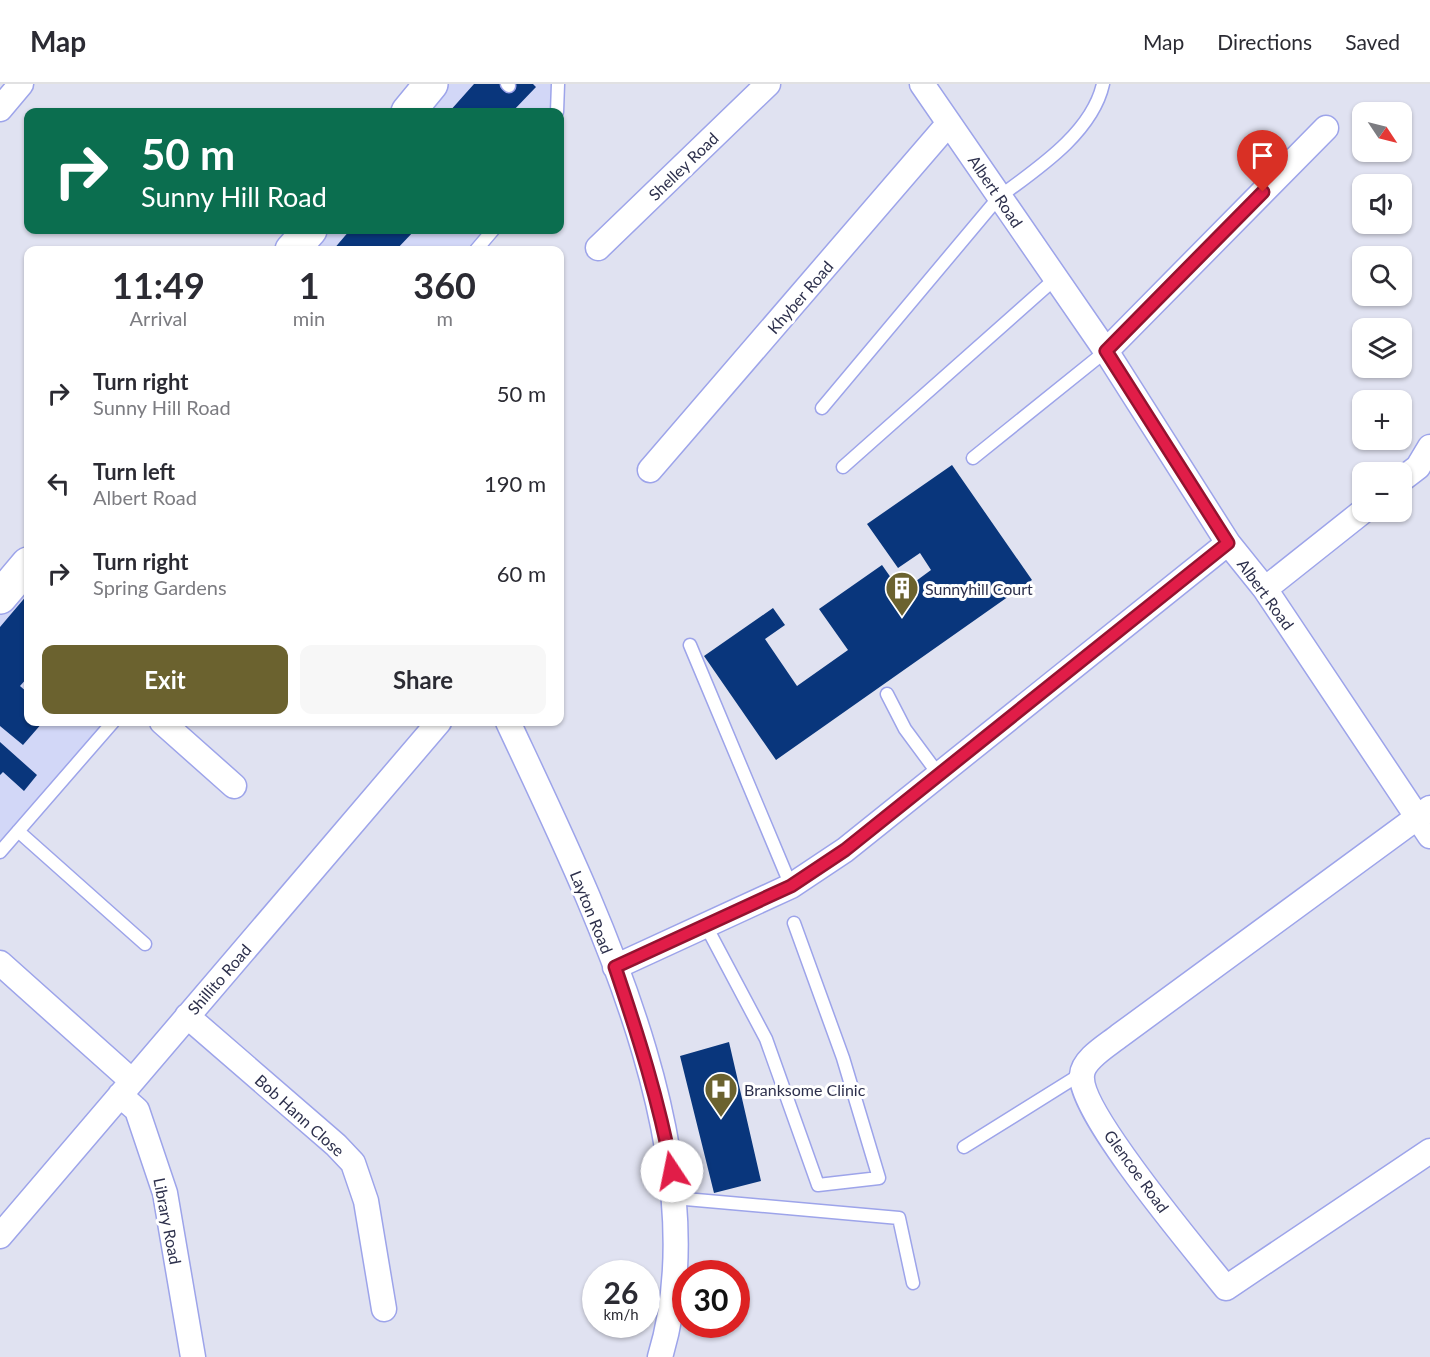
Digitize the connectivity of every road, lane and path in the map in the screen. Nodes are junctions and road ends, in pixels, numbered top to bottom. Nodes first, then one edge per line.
1 (21, 84) edge
2 (431, 84) edge
3 (558, 84) edge
4 (768, 84) edge
5 (922, 84) edge
6 (1103, 84) edge
7 (411, 108) edge
8 (557, 108) edge
9 (0, 110) edge
10 (949, 123) junction
11 (1326, 128) dead end
12 (999, 197) junction
13 (306, 234) edge
14 (490, 234) edge
15 (296, 246) edge
16 (479, 246) edge
17 (598, 248) dead end
18 (1056, 278) junction
19 (1106, 351) junction
20 (822, 408) dead end
21 (1430, 447) edge
22 (973, 458) dead end
23 (843, 467) dead end
24 (650, 470) dead end
25 (1412, 472) edge
26 (1352, 520) edge
27 (1228, 543) junction
28 (24, 569) edge
29 (1265, 589) junction
30 (0, 597) edge
31 (690, 645) dead end
32 (887, 694) dead end
33 (110, 726) edge
34 (166, 726) edge
35 (436, 726) edge
36 (510, 726) edge
37 (939, 775) junction
38 (234, 786) dead end
39 (1426, 821) edge
40 (18, 831) junction
41 (0, 852) edge
42 (791, 886) junction
43 (794, 923) dead end
44 (706, 926) junction
45 (145, 944) dead end
46 (0, 963) edge
47 (615, 967) junction
48 (187, 1016) junction
49 (1082, 1074) junction
50 (126, 1088) junction
51 (964, 1147) dead end
52 (1430, 1151) edge
53 (674, 1198) junction
54 (0, 1236) edge
55 (913, 1283) dead end
56 (384, 1309) dead end
57 (193, 1357) edge
58 (660, 1357) edge

1 - 9 street
2 - 7 main road
3 - 8 lane
4 - 17 street, Shelley Road
5 - 10 street, Albert Road
6 - 12 lane
10 - 12 street, Albert Road
10 - 24 street, Khyber Road
11 - 19 street
12 - 18 street, Albert Road
12 - 20 lane
13 - 15 main road
14 - 16 lane
18 - 19 street, Albert Road
18 - 23 lane
19 - 22 lane
19 - 27 street, Albert Road
21 - 25 street
26 - 29 street
27 - 29 street, Albert Road
27 - 37 street
28 - 30 main road
29 - 39 street, Albert Road
31 - 42 lane
32 - 37 lane
33 - 40 lane
34 - 38 street
35 - 48 street, Shillito Road
36 - 47 street, Layton Road
37 - 42 street
39 - 49 street
40 - 41 lane
40 - 45 lane
42 - 44 street
43 - 44 lane
44 - 47 street
46 - 50 street, Library Road
47 - 53 street, Layton Road
48 - 50 street, Shillito Road
48 - 56 street, Bob Hann Close
49 - 51 lane
49 - 52 street, Glencoe Road
50 - 54 street, Shillito Road
50 - 57 street, Library Road
53 - 55 lane
53 - 58 street, Layton Road

